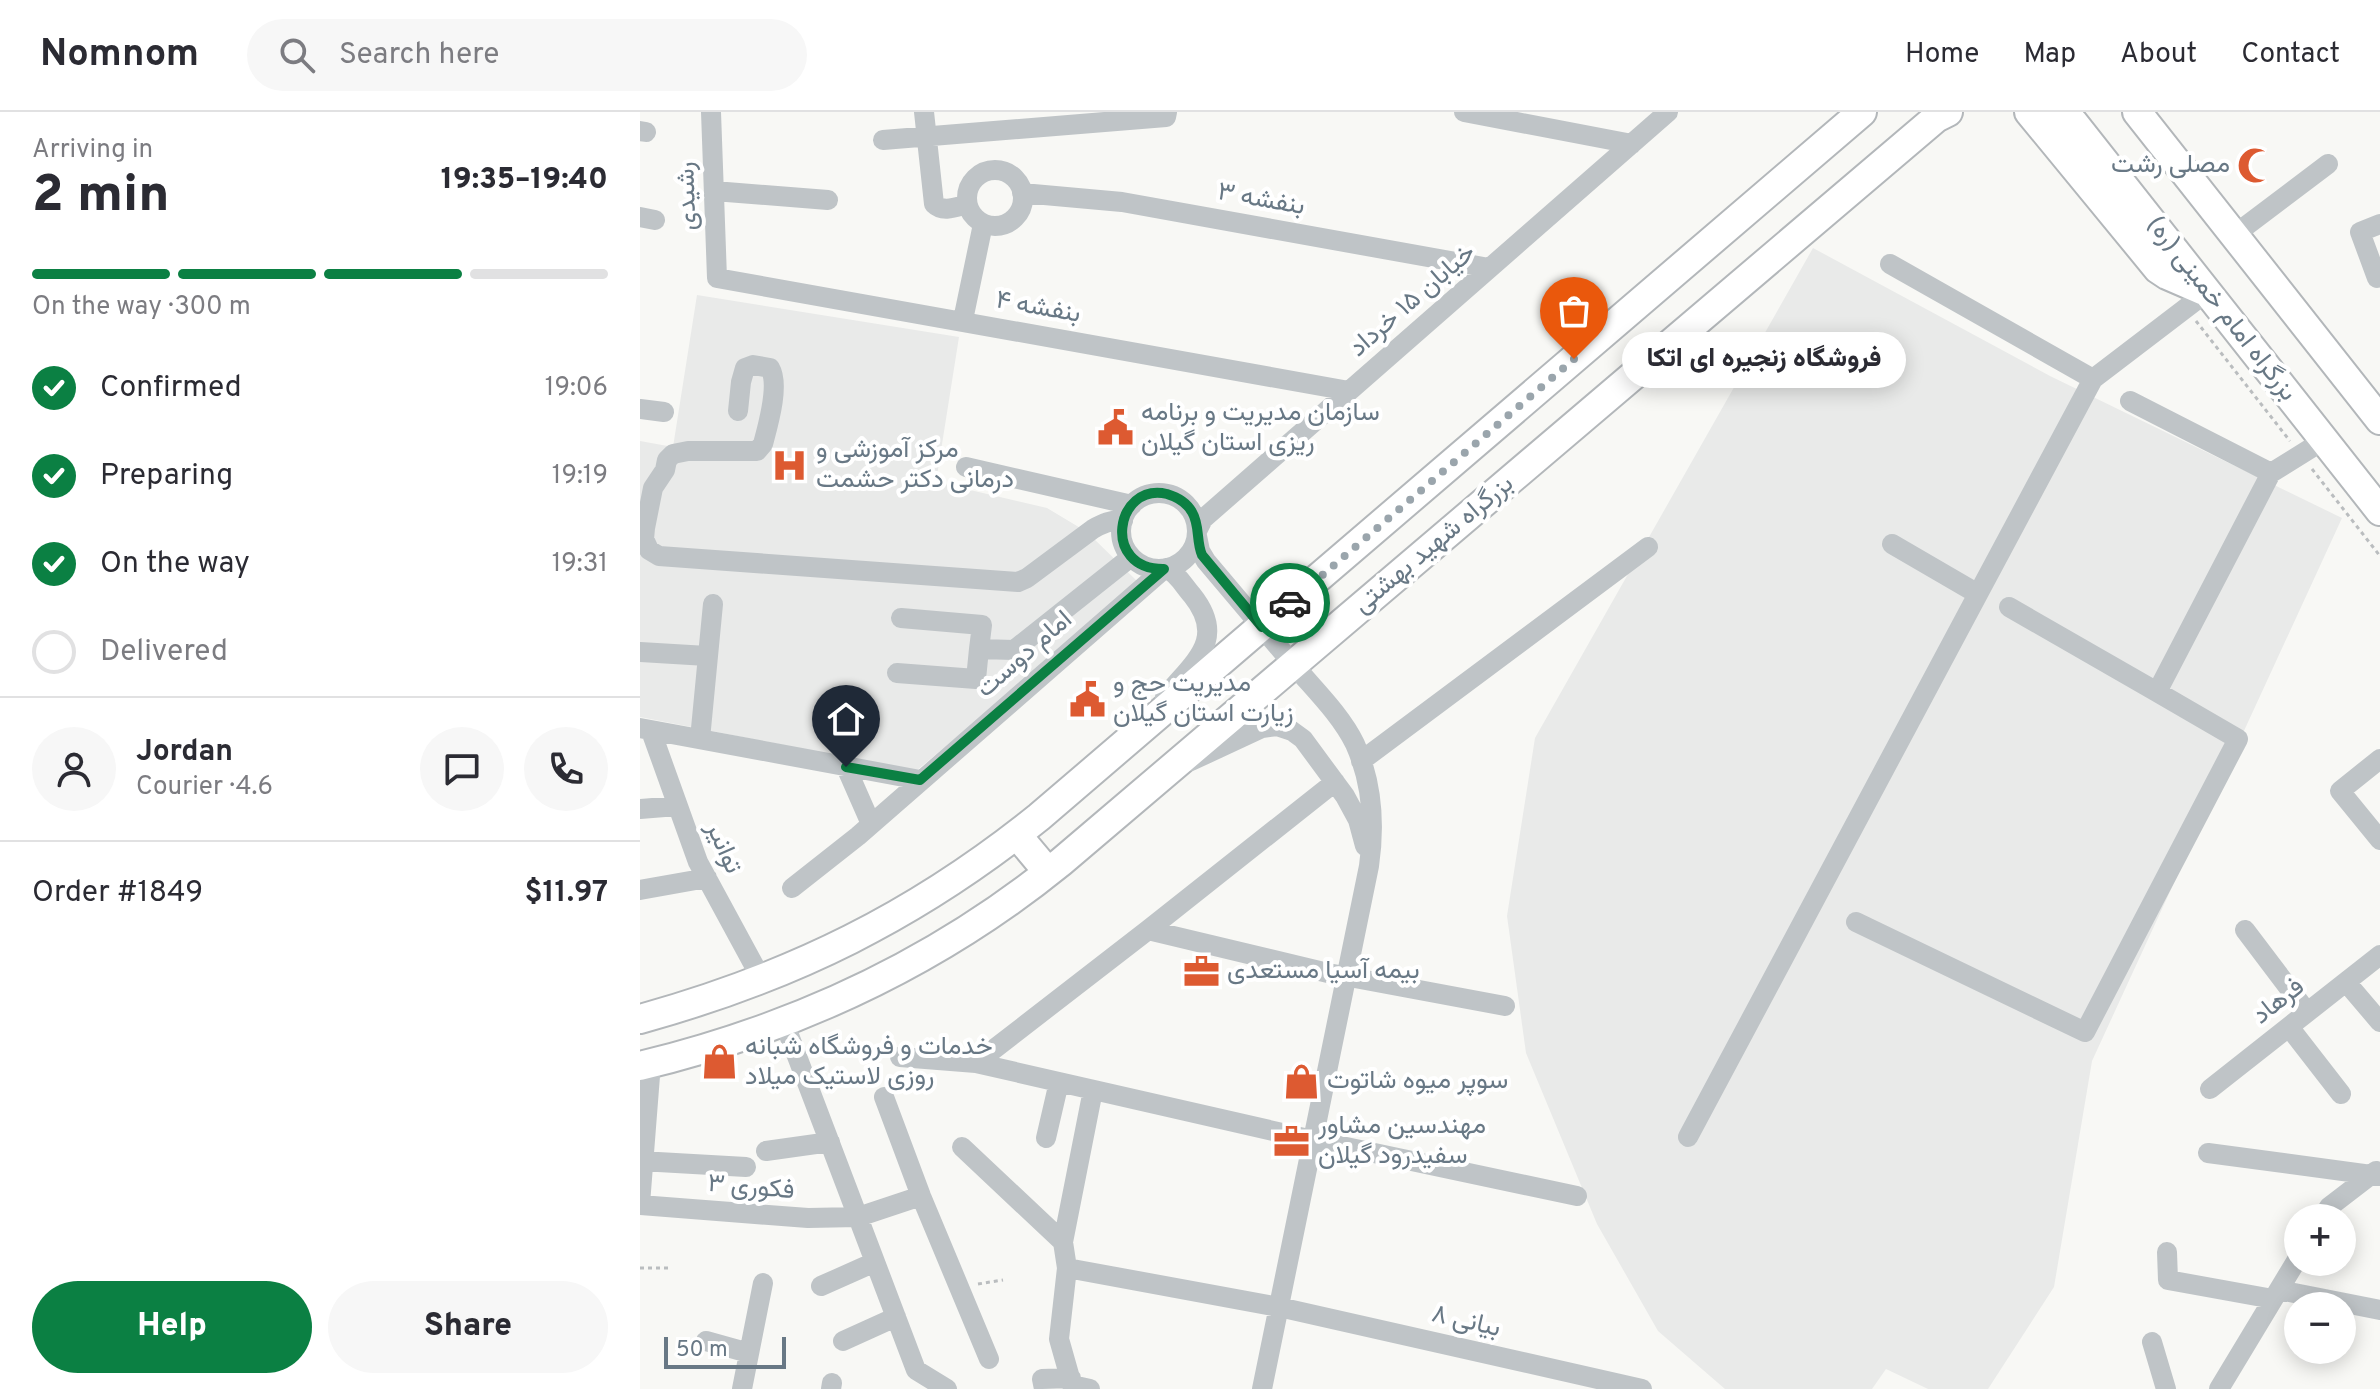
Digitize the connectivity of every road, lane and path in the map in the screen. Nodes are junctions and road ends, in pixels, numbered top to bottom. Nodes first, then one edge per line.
1 (711, 112) edge
2 (924, 112) edge
3 (1464, 112) edge
4 (1668, 112) edge
5 (1862, 112) edge
6 (1948, 112) edge
7 (2029, 112) edge
8 (2058, 112) edge
9 (2137, 112) edge
10 (1167, 115) edge
11 (926, 137) junction
12 (883, 140) dead end
13 (1632, 144) junction
14 (2328, 164) dead end
15 (714, 191) junction
16 (1022, 193) junction
17 (828, 200) dead end
18 (967, 204) junction
19 (983, 224) junction
20 (2380, 224) edge
21 (2234, 235) junction
22 (1890, 264) dead end
23 (1489, 268) junction
24 (717, 278) joint
25 (2377, 278) dead end
26 (2196, 300) junction
27 (963, 320) junction
28 (2093, 379) junction
29 (1349, 391) junction
30 (2130, 401) dead end
31 (640, 409) edge
32 (738, 411) dead end
33 (664, 412) dead end
34 (2380, 420) edge
35 (2312, 448) junction
36 (966, 467) dead end
37 (2271, 473) junction
38 (1236, 490) junction
39 (1166, 494) junction
40 (2380, 511) edge
41 (1127, 513) junction
42 (1197, 534) junction
43 (1892, 544) dead end
44 (1648, 547) dead end
45 (2380, 556) edge
46 (1131, 557) junction
47 (1165, 569) junction
48 (1978, 594) junction
49 (713, 604) dead end
50 (2009, 607) dead end
51 (901, 618) dead end
52 (1262, 627) junction
53 (979, 649) junction
54 (640, 652) edge
55 (707, 656) junction
56 (1293, 664) junction
57 (897, 673) dead end
58 (2157, 692) junction
59 (646, 730) edge
60 (1133, 736) junction
61 (700, 739) junction
62 (2380, 759) edge
63 (1361, 761) junction
64 (846, 767) junction
65 (1165, 773) junction
66 (920, 780) junction
67 (1335, 782) junction
68 (677, 806) junction
69 (640, 809) edge
70 (871, 824) junction
71 (1017, 835) junction
72 (2380, 840) edge
73 (1369, 866) junction
74 (1048, 872) junction
75 (707, 878) junction
76 (792, 888) dead end
77 (640, 890) edge
78 (1856, 922) dead end
79 (1148, 930) junction
80 (2245, 930) dead end
81 (2380, 955) edge
82 (1347, 976) junction
83 (762, 980) junction
84 (2346, 982) junction
85 (1505, 1006) dead end
86 (2307, 1012) junction
87 (640, 1019) edge
88 (784, 1022) junction
89 (2380, 1022) edge
90 (2289, 1027) junction
91 (900, 1057) dead end
92 (976, 1063) junction
93 (646, 1064) edge
94 (1059, 1082) junction
95 (2210, 1089) dead end
96 (1093, 1090) junction
97 (2341, 1094) dead end
98 (884, 1097) dead end
99 (1688, 1137) dead end
100 (1046, 1138) dead end
101 (1313, 1140) junction
102 (830, 1142) junction
103 (962, 1147) dead end
104 (766, 1151) dead end
105 (2208, 1153) dead end
106 (642, 1162) edge
107 (746, 1167) dead end
108 (2377, 1173) edge
109 (921, 1196) junction
110 (1577, 1196) dead end
111 (640, 1204) edge
112 (2333, 1204) edge
113 (858, 1217) junction
114 (1063, 1242) junction
115 (2167, 1252) dead end
116 (875, 1262) junction
117 (640, 1268) edge
118 (669, 1268) dead end
119 (1067, 1268) junction
120 (2287, 1276) edge
121 (1003, 1280) dead end
122 (763, 1283) dead end
123 (821, 1286) dead end
124 (959, 1287) junction
125 (2276, 1295) junction
126 (1279, 1307) junction
127 (2380, 1310) edge
128 (896, 1317) junction
129 (706, 1341) dead end
130 (843, 1341) dead end
131 (2152, 1342) dead end
132 (749, 1353) junction
133 (989, 1359) dead end
134 (1071, 1378) junction
135 (742, 1389) edge
136 (947, 1389) edge
137 (1044, 1389) edge
138 (1090, 1389) edge
139 (1262, 1389) edge
140 (1642, 1389) edge
141 (2166, 1389) edge
142 (2219, 1389) edge

1 - 15 street, رشیدی
2 - 11 street
3 - 13 street
4 - 13 street, خیابان ۱۵ خرداد
5 - 52 highway, بزرگراه شهید بهشتی
6 - 56 highway, بزرگراه شهید بهشتی
7 - 26 highway
8 - 26 highway, بزرگراه امام خمینی (ره)
9 - 21 highway
10 - 11 street
11 - 12 street
11 - 18 street
13 - 23 street, خیابان ۱۵ خرداد
14 - 21 street
15 - 17 street
15 - 24 street, رشیدی
16 - 18 street
16 - 19 street
16 - 23 street, بنفشه ۳
18 - 19 street
19 - 27 street
20 - 25 street
21 - 34 highway
22 - 28 street
23 - 29 street, خیابان ۱۵ خرداد
24 - 27 street, بنفشه ۴
26 - 28 street
26 - 35 highway, بزرگراه امام خمینی (ره)
26 - 35 path
27 - 29 street, بنفشه ۴
28 - 48 street
29 - 38 street, خیابان ۱۵ خرداد
30 - 37 street
31 - 33 street
32 - 41 street
35 - 37 street
35 - 40 highway, بزرگراه امام خمینی (ره)
35 - 45 path
36 - 41 street
37 - 58 street
38 - 39 street
38 - 42 street, خیابان ۱۵ خرداد
39 - 41 street
39 - 42 street
41 - 46 street
42 - 47 street
42 - 52 street
43 - 48 street
44 - 63 street
46 - 47 street
46 - 53 street
47 - 60 street
47 - 66 street, امام دوست
48 - 99 street
49 - 55 street
50 - 58 street
51 - 53 street
52 - 56 street
52 - 60 highway, بزرگراه شهید بهشتی
53 - 57 street
54 - 55 street
55 - 61 street
56 - 63 street
56 - 65 highway, بزرگراه شهید بهشتی
58 - 78 street
59 - 61 street
59 - 68 street, توانیر
60 - 71 highway, بزرگراه شهید بهشتی
61 - 64 street
62 - 72 street
63 - 73 street
64 - 66 street
64 - 70 street
65 - 67 street
65 - 74 highway, بزرگراه شهید بهشتی
66 - 70 street
67 - 73 street
67 - 79 street
68 - 69 street
68 - 75 street, توانیر
70 - 76 street
71 - 74 highway
71 - 83 highway, بزرگراه شهید بهشتی
73 - 82 street
74 - 88 highway, بزرگراه شهید بهشتی
75 - 77 street
75 - 83 street, توانیر
79 - 82 street
79 - 92 street
80 - 86 street
81 - 84 street, فرهاد
82 - 85 street
82 - 101 street
83 - 87 highway, بزرگراه شهید بهشتی
84 - 86 street, فرهاد
84 - 89 street
86 - 90 street, فرهاد
88 - 93 highway, بزرگراه شهید بهشتی
88 - 102 street
90 - 95 street, فرهاد
90 - 97 street
91 - 92 street
92 - 94 street
93 - 106 street
94 - 96 street
94 - 100 street
96 - 101 street
96 - 114 street
98 - 109 street
101 - 110 street
101 - 126 street
102 - 104 street
102 - 113 street
103 - 114 street
105 - 108 street
106 - 107 street
106 - 111 street
108 - 112 street
109 - 113 street, فکوری ۳
109 - 124 street
111 - 113 street, فکوری ۳
113 - 116 street
114 - 119 street
115 - 125 street
116 - 123 street
116 - 128 street
117 - 118 path
119 - 126 street, بیانی ۸
119 - 134 street
120 - 125 street
121 - 124 path
122 - 132 street
124 - 133 street
125 - 127 street
125 - 142 street
126 - 139 street
126 - 140 street, بیانی ۸
128 - 130 street
128 - 136 street
129 - 132 street
131 - 141 street
132 - 135 street
134 - 137 street
134 - 138 street

